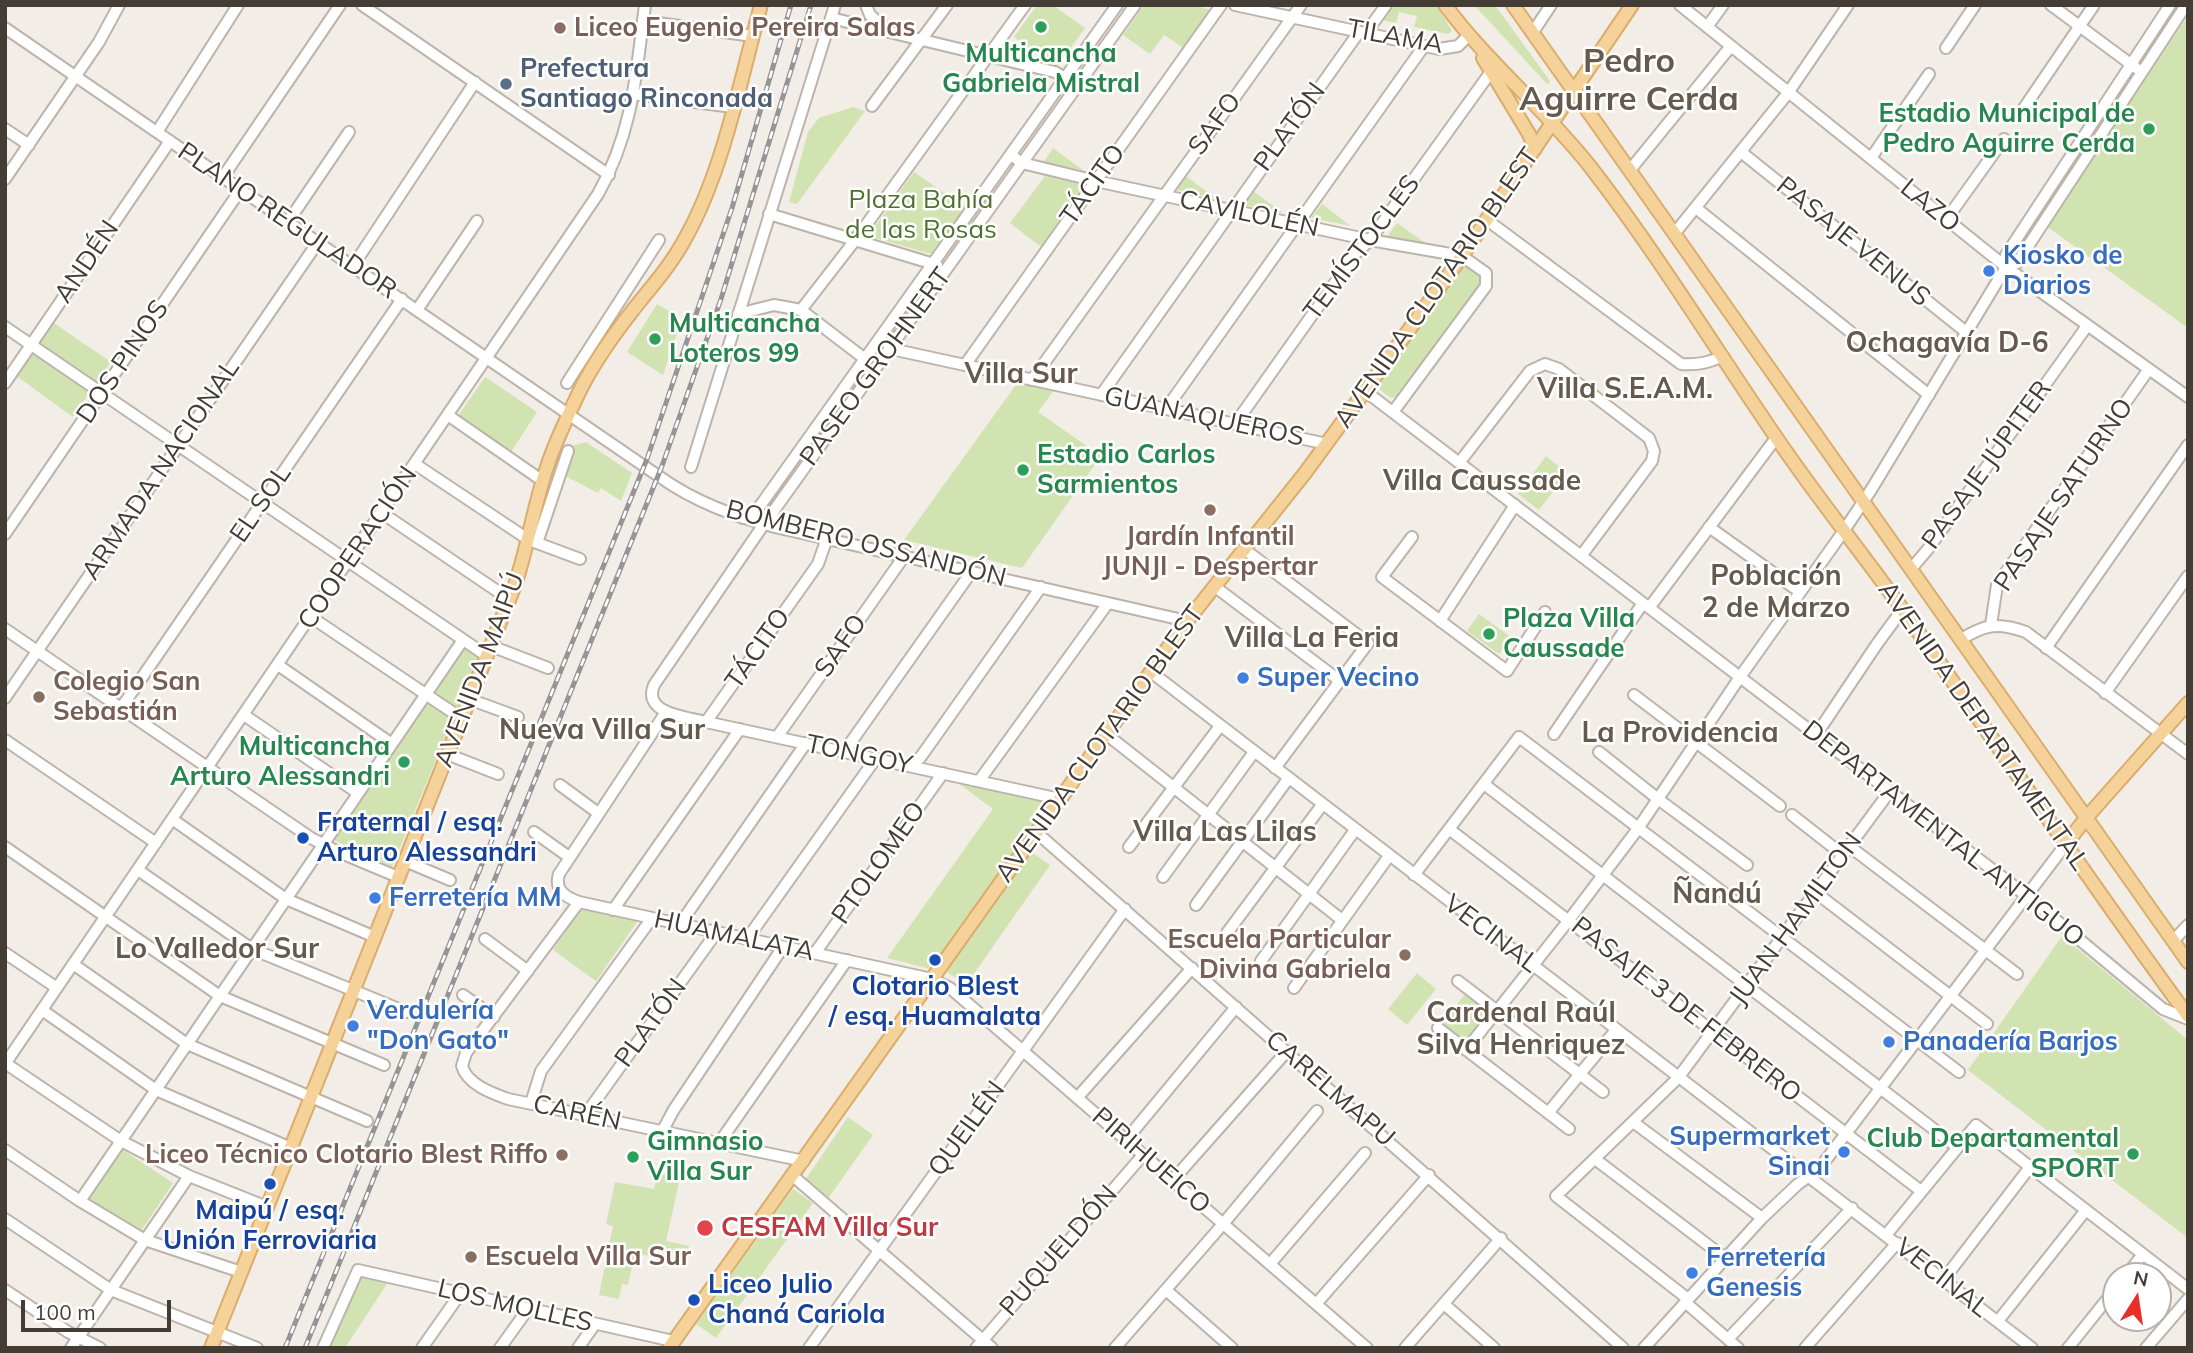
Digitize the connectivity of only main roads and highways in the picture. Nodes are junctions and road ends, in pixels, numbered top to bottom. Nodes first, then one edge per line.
1 (761, 5) edge
2 (1445, 5) edge
3 (1513, 5) edge
4 (1632, 5) edge
5 (1479, 48) junction
6 (1574, 92) junction
7 (1552, 123) junction
8 (1535, 149) junction
9 (2188, 703) edge
10 (2086, 818) junction
11 (2066, 844) junction
12 (2188, 962) edge
13 (2188, 1017) edge
14 (671, 1345) edge
15 (211, 1348) edge

1 - 15 main road, AVENIDA MAIPÚ
2 - 5 main road, AVENIDA DEPARTAMENTAL
3 - 6 main road, AVENIDA DEPARTAMENTAL
4 - 6 main road, AVENIDA CLOTARIO BLEST
5 - 7 main road, AVENIDA DEPARTAMENTAL
5 - 8 main road
6 - 7 main road, AVENIDA CLOTARIO BLEST
6 - 10 main road, AVENIDA DEPARTAMENTAL
7 - 8 main road, AVENIDA CLOTARIO BLEST
7 - 11 main road, AVENIDA DEPARTAMENTAL
8 - 14 main road, AVENIDA CLOTARIO BLEST
9 - 10 main road
10 - 11 main road
10 - 12 main road, AVENIDA DEPARTAMENTAL
11 - 13 main road, AVENIDA DEPARTAMENTAL

